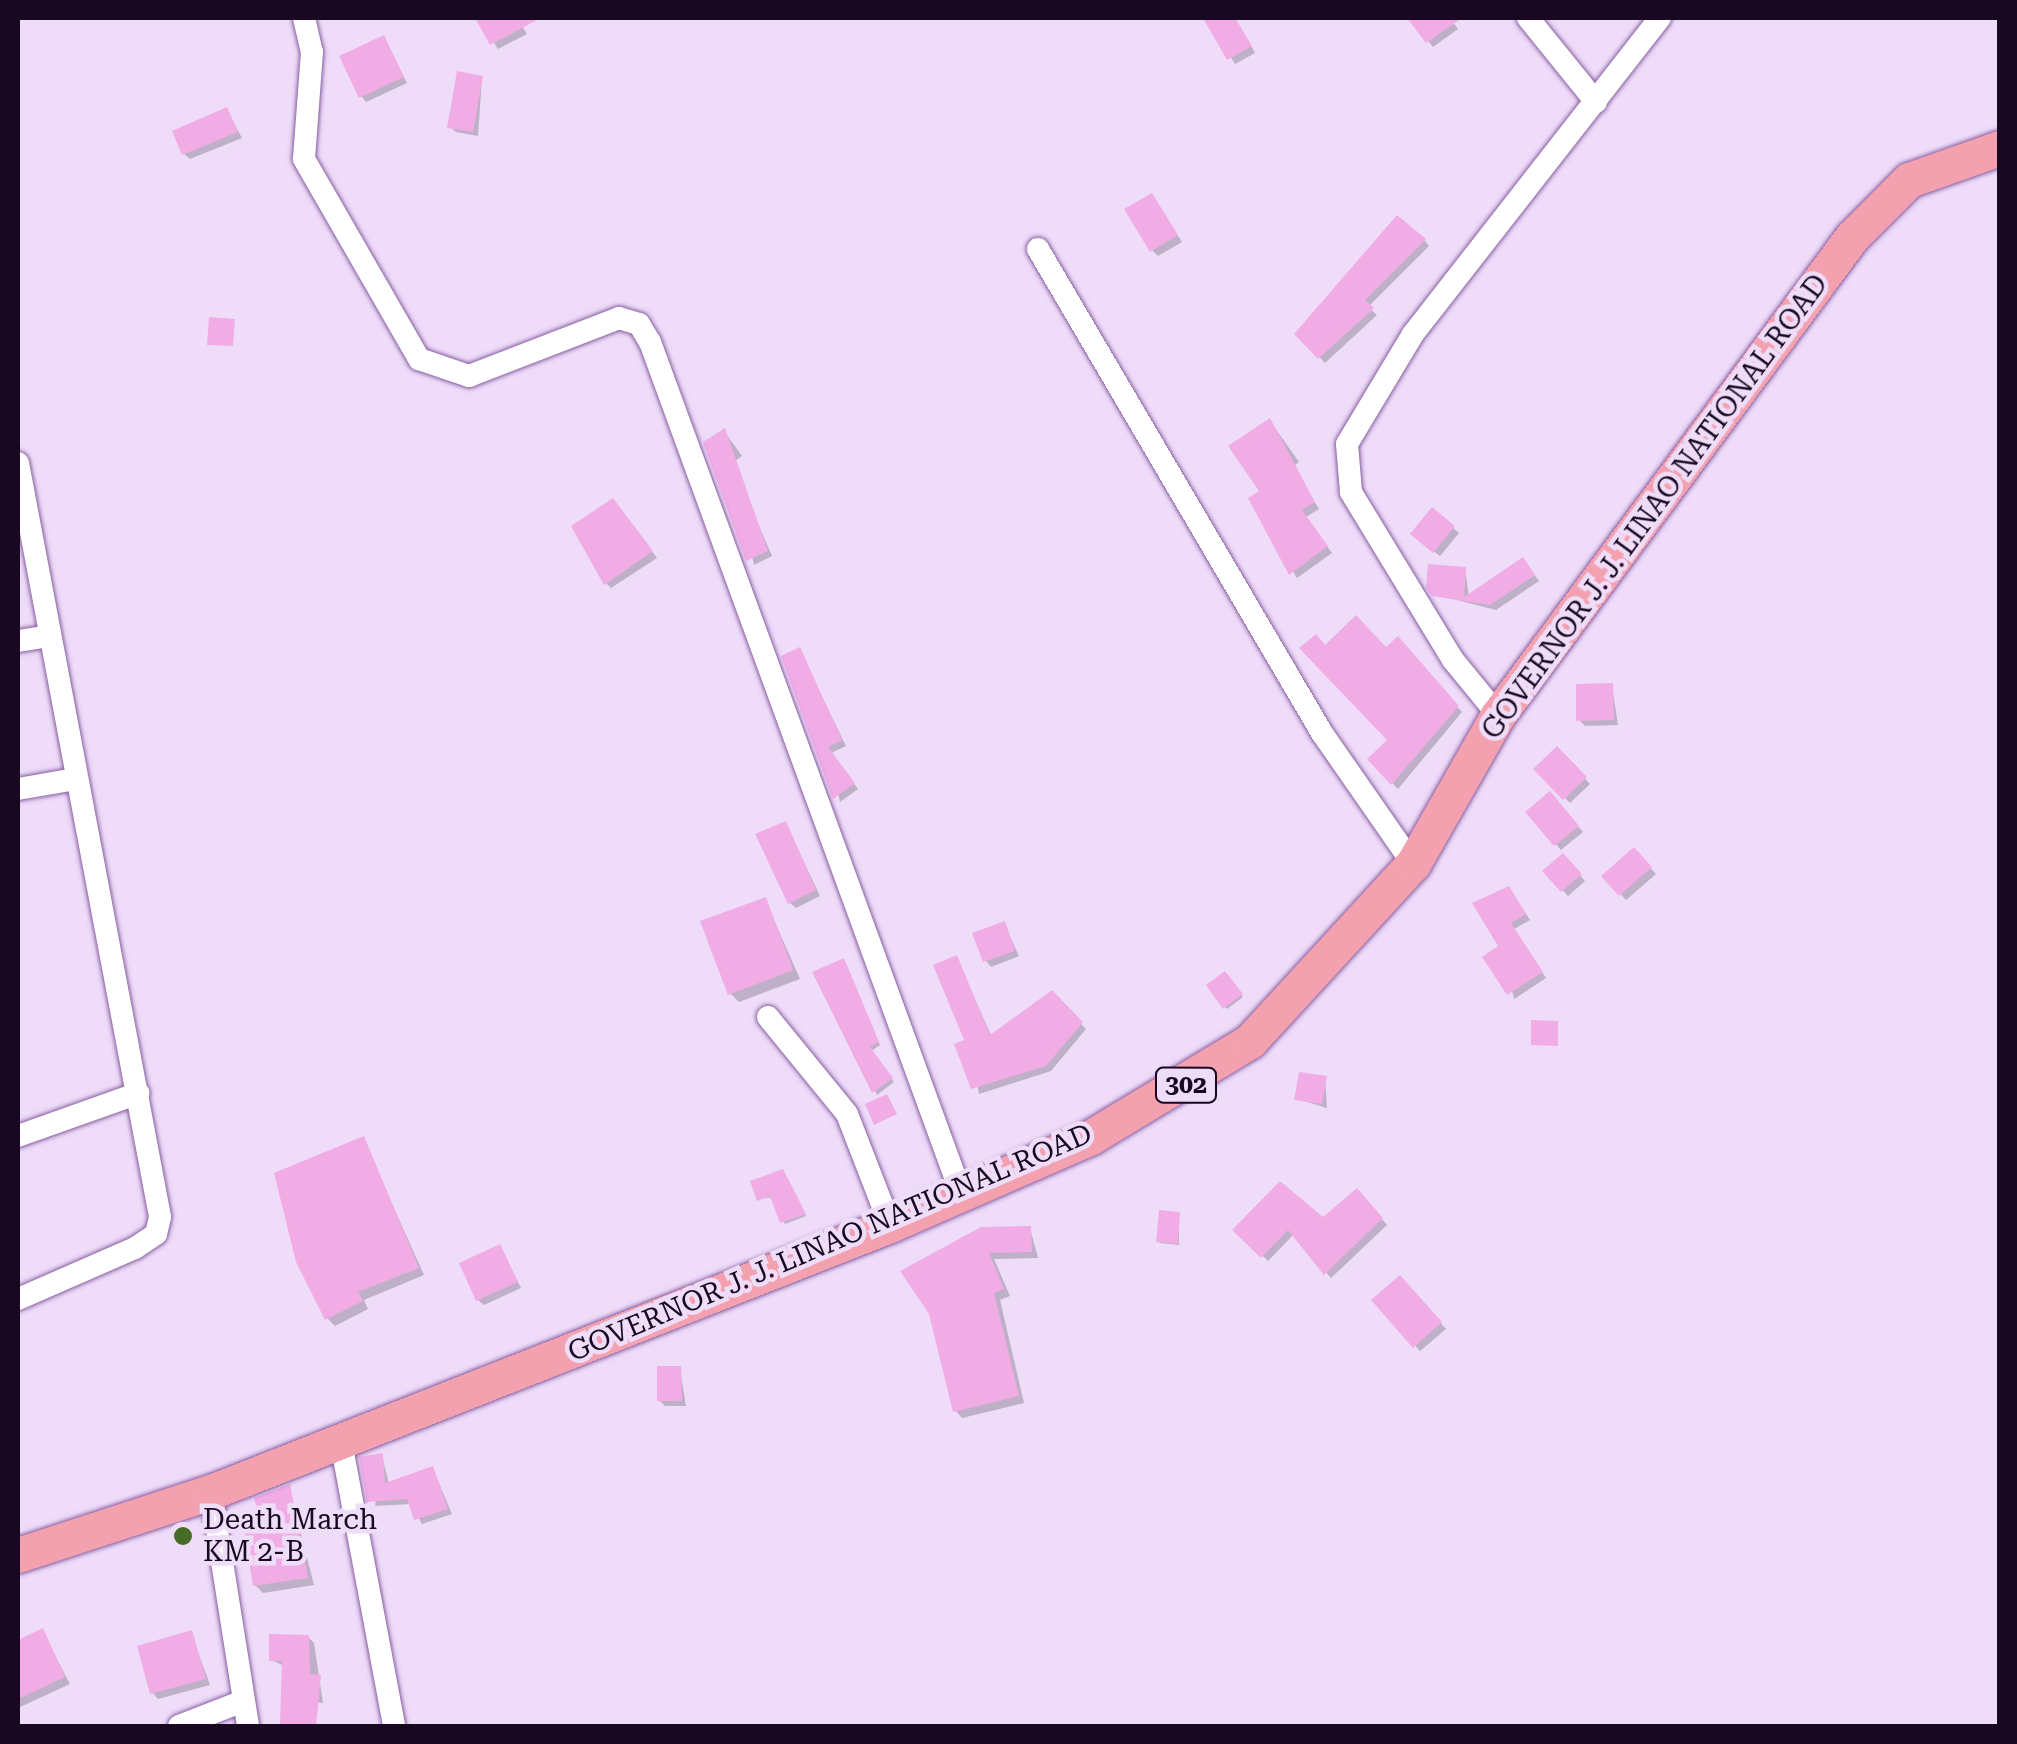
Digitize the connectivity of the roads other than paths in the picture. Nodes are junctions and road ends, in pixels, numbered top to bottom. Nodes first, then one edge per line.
1 (304, 18) edge
2 (1528, 18) edge
3 (1660, 18) edge
4 (1596, 102) junction
5 (2000, 148) edge
6 (1038, 249) dead end
7 (18, 462) edge
8 (23, 513) edge
9 (50, 636) junction
10 (18, 641) edge
11 (1498, 716) junction
12 (76, 779) junction
13 (18, 788) edge
14 (1413, 864) junction
15 (768, 1017) dead end
16 (140, 1094) junction
17 (18, 1136) edge
18 (961, 1192) junction
19 (890, 1225) junction
20 (18, 1299) edge
21 (341, 1442) junction
22 (211, 1492) junction
23 (18, 1555) edge
24 (243, 1701) junction
25 (179, 1726) edge
26 (248, 1726) edge
27 (394, 1726) edge

1 - 18 street
2 - 4 street
3 - 4 street
4 - 11 street
5 - 11 main road, GOVERNOR J. J. LINAO NATIONAL ROAD / 302
6 - 14 street
7 - 8 street
8 - 9 street
9 - 10 street
9 - 12 street
11 - 14 main road, GOVERNOR J. J. LINAO NATIONAL ROAD / 302
12 - 13 street
12 - 16 street
14 - 18 main road, GOVERNOR J. J. LINAO NATIONAL ROAD / 302
15 - 19 street
16 - 17 street
16 - 20 street
18 - 19 main road, GOVERNOR J. J. LINAO NATIONAL ROAD / 302
19 - 21 main road, GOVERNOR J. J. LINAO NATIONAL ROAD / 302
21 - 22 main road, GOVERNOR J. J. LINAO NATIONAL ROAD / 302
21 - 27 street
22 - 23 main road, GOVERNOR J. J. LINAO NATIONAL ROAD / 302
22 - 24 street
24 - 25 street
24 - 26 street

